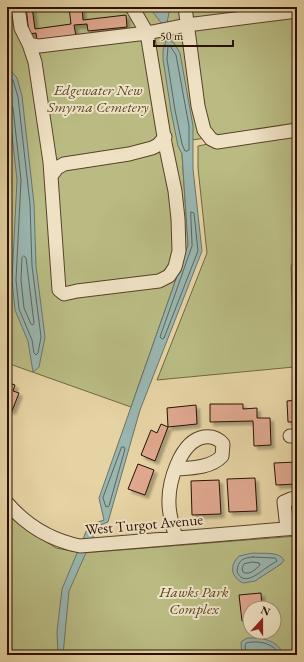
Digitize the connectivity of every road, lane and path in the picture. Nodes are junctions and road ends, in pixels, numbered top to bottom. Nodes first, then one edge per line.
1 (18, 7) edge
2 (132, 7) edge
3 (185, 7) edge
4 (297, 11) edge
5 (187, 25) junction
6 (147, 33) junction
7 (34, 49) junction
8 (297, 130) edge
9 (165, 137) junction
10 (49, 156) junction
11 (64, 164) junction
12 (51, 176) junction
13 (176, 469) dead end
14 (297, 498) edge
15 (7, 503) edge
16 (292, 528) edge
17 (176, 538) junction

1 - 7 street
2 - 6 street
3 - 5 street
4 - 5 street
5 - 6 street
5 - 8 street
6 - 7 street
6 - 9 street
7 - 10 street
9 - 11 street
9 - 12 street
10 - 11 street
10 - 12 street
11 - 12 street
13 - 17 street
14 - 16 street
15 - 17 street, West Turgot Avenue
16 - 17 street, West Turgot Avenue

